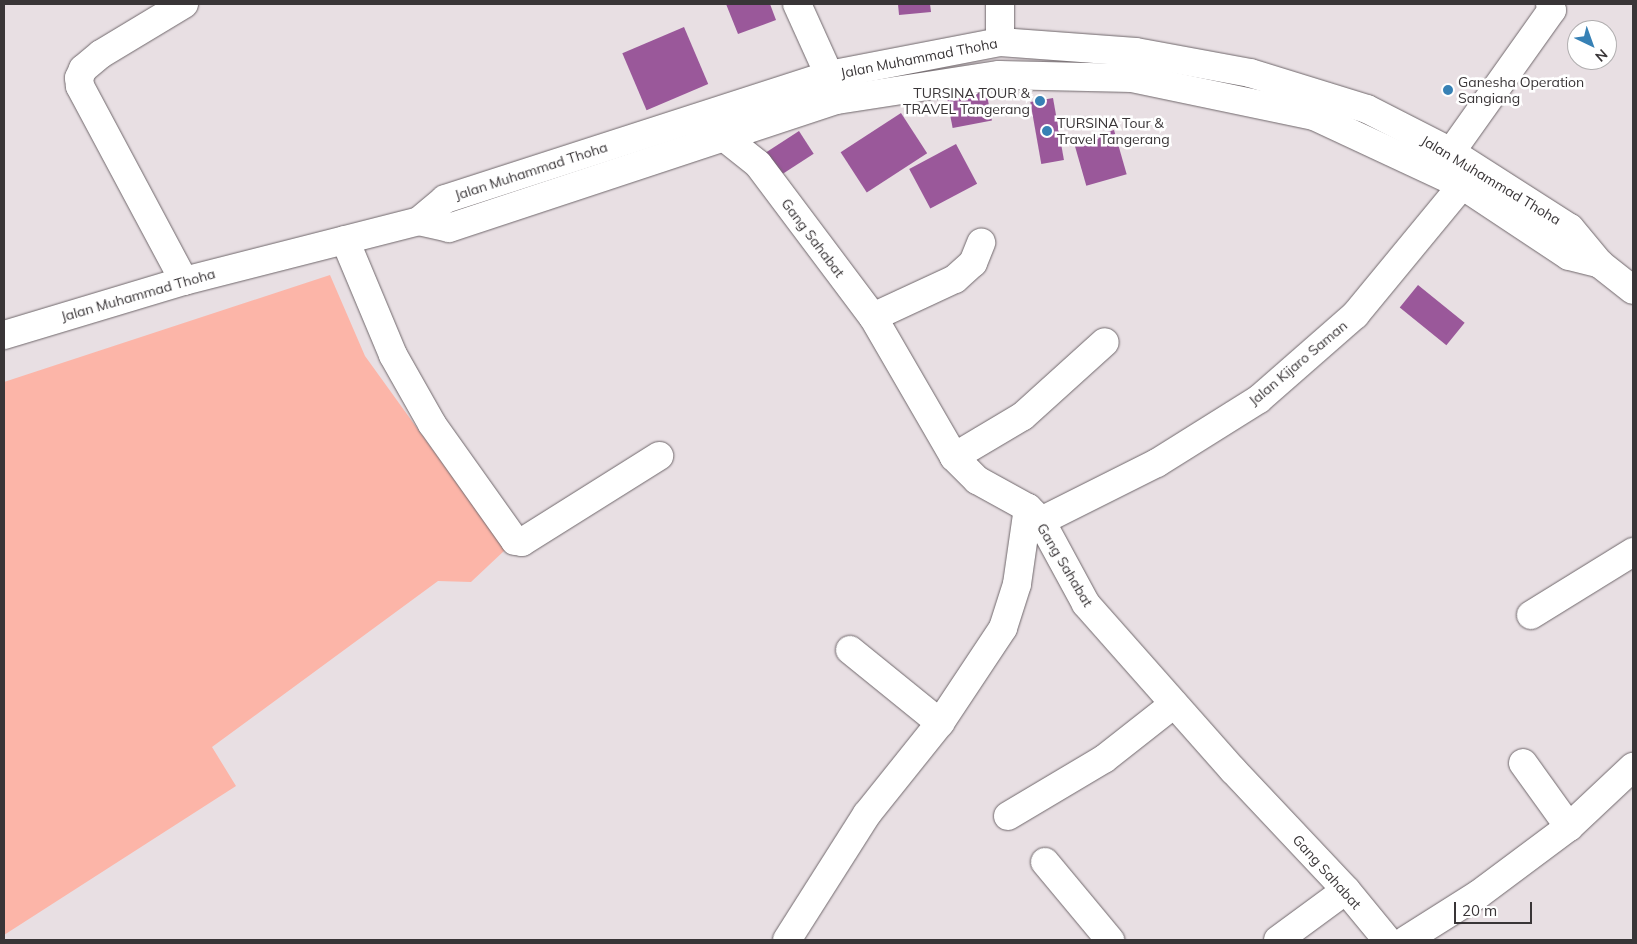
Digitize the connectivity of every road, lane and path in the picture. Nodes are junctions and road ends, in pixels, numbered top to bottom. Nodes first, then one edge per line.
1 (184, 4) edge
2 (797, 4) edge
3 (1000, 4) edge
4 (1550, 4) edge
5 (1000, 42) junction
6 (1134, 65) junction
7 (833, 88) junction
8 (724, 137) junction
9 (1451, 152) junction
10 (1462, 185) junction
11 (419, 221) junction
12 (345, 240) junction
13 (980, 244) dead end
14 (1600, 264) junction
15 (184, 281) junction
16 (1633, 290) edge
17 (873, 317) junction
18 (4, 335) edge
19 (1105, 342) dead end
20 (659, 456) dead end
21 (954, 457) junction
22 (1034, 515) junction
23 (1633, 552) edge
24 (1531, 615) dead end
25 (850, 650) dead end
26 (1174, 704) junction
27 (940, 723) junction
28 (1523, 762) dead end
29 (1633, 767) edge
30 (1008, 816) dead end
31 (1569, 827) junction
32 (1046, 862) dead end
33 (1346, 890) junction
34 (787, 940) edge
35 (1110, 940) edge
36 (1278, 940) edge
37 (1387, 940) edge
38 (1406, 940) edge

1 - 15 street
2 - 7 street
3 - 5 street
4 - 9 street
5 - 6 street, Jalan Muhammad Thoha
5 - 7 street, Jalan Muhammad Thoha
6 - 7 street, Jalan Muhammad Thoha
6 - 9 street, Jalan Muhammad Thoha
6 - 10 street, Jalan Muhammad Thoha
7 - 8 street, Jalan Muhammad Thoha
7 - 11 street, Jalan Muhammad Thoha
8 - 11 street, Jalan Muhammad Thoha
8 - 17 street, Gang Sahabat
9 - 14 street, Jalan Muhammad Thoha
10 - 14 street, Jalan Muhammad Thoha
10 - 22 street, Jalan Kijaro Saman
11 - 12 street, Jalan Muhammad Thoha
12 - 15 street, Jalan Muhammad Thoha
12 - 20 street
13 - 17 street
14 - 16 street, Jalan Muhammad Thoha
15 - 18 street, Jalan Muhammad Thoha
17 - 21 street, Gang Sahabat
19 - 21 street
21 - 22 street, Gang Sahabat
22 - 26 street, Gang Sahabat
22 - 27 street
23 - 24 street
25 - 27 street
26 - 30 street
26 - 33 street, Gang Sahabat
27 - 34 street
28 - 31 street
29 - 31 street
31 - 38 street
32 - 35 street
33 - 36 street
33 - 37 street, Gang Sahabat

